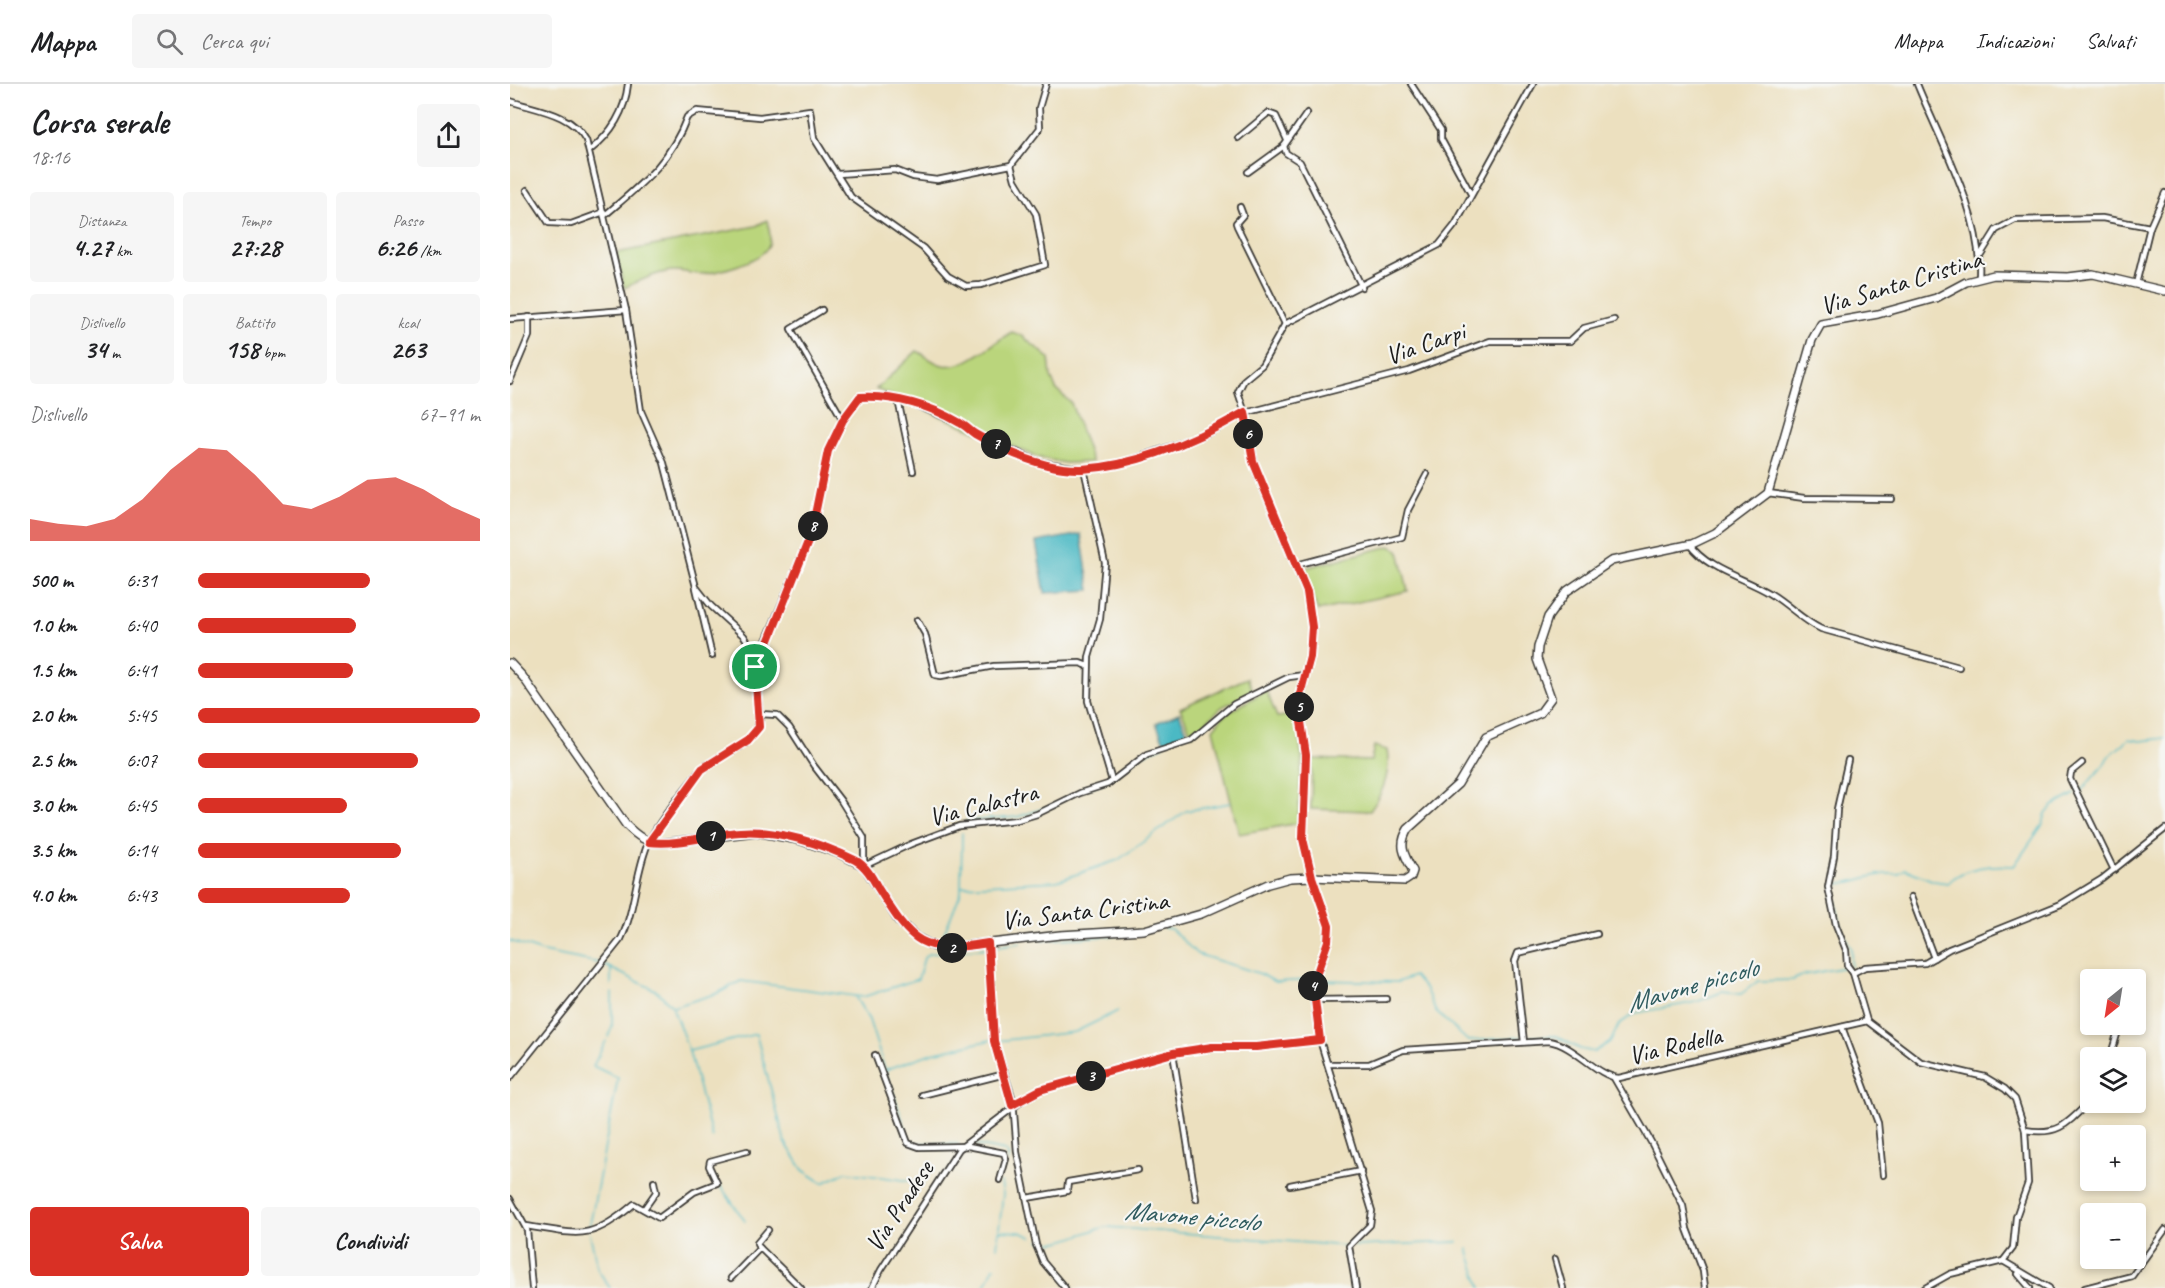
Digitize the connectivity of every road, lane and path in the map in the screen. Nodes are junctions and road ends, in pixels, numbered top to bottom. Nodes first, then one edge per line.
1 (628, 84) edge
2 (1046, 84) edge
3 (1411, 84) edge
4 (1533, 84) edge
5 (1917, 84) edge
6 (510, 101) edge
7 (1307, 113) dead end
8 (1238, 138) dead end
9 (1287, 140) junction
10 (1284, 146) junction
11 (589, 151) junction
12 (1011, 165) junction
13 (1248, 172) dead end
14 (838, 174) junction
15 (527, 190) dead end
16 (2165, 193) edge
17 (1471, 194) junction
18 (1240, 207) dead end
19 (604, 214) junction
20 (2150, 227) junction
21 (1981, 254) junction
22 (1979, 277) junction
23 (2136, 284) junction
24 (1362, 287) junction
25 (2165, 291) edge
26 (626, 310) junction
27 (822, 310) dead end
28 (529, 317) junction
29 (510, 319) edge
30 (1614, 320) dead end
31 (1285, 324) junction
32 (510, 381) edge
33 (898, 400) junction
34 (1245, 412) junction
35 (843, 420) junction
36 (1084, 469) junction
37 (913, 471) dead end
38 (1427, 474) dead end
39 (1768, 493) junction
40 (1892, 499) dead end
41 (1689, 544) junction
42 (1296, 565) junction
43 (696, 587) junction
44 (917, 620) dead end
45 (712, 656) dead end
46 (510, 663) edge
47 (1088, 666) junction
48 (755, 667) junction
49 (1959, 667) dead end
50 (1304, 675) junction
51 (760, 714) junction
52 (1848, 760) dead end
53 (2082, 762) dead end
54 (1112, 781) junction
55 (2165, 829) edge
56 (649, 842) junction
57 (864, 866) junction
58 (2114, 870) junction
59 (1312, 877) junction
60 (1911, 897) dead end
61 (1597, 934) dead end
62 (988, 943) junction
63 (1934, 958) junction
64 (1853, 973) junction
65 (1386, 999) dead end
66 (1314, 1000) junction
67 (1867, 1021) junction
68 (1842, 1027) junction
69 (1320, 1040) junction
70 (1524, 1042) junction
71 (1173, 1053) junction
72 (875, 1055) dead end
73 (1329, 1064) junction
74 (1005, 1074) junction
75 (510, 1078) edge
76 (1614, 1078) junction
77 (922, 1095) dead end
78 (1012, 1105) junction
79 (2080, 1111) edge
80 (2025, 1130) junction
81 (961, 1146) junction
82 (747, 1151) dead end
83 (1138, 1170) dead end
84 (1361, 1171) junction
85 (1883, 1175) dead end
86 (1000, 1180) dead end
87 (654, 1182) dead end
88 (1290, 1185) dead end
89 (1026, 1198) junction
90 (510, 1199) edge
91 (1196, 1199) dead end
92 (644, 1209) junction
93 (526, 1226) junction
94 (768, 1230) dead end
95 (2165, 1230) edge
96 (760, 1248) junction
97 (1554, 1258) dead end
98 (2003, 1261) junction
99 (2013, 1268) junction
100 (731, 1278) dead end
101 (2033, 1281) junction
102 (798, 1287) edge
103 (2030, 1287) edge
104 (532, 1288) edge
105 (872, 1288) edge
106 (1065, 1288) edge
107 (1356, 1288) edge
108 (1563, 1288) edge
109 (1705, 1288) edge
110 (1925, 1288) edge
111 (2049, 1288) edge
112 (2085, 1288) edge

1 - 11 street
2 - 12 street
3 - 17 street
4 - 17 street
5 - 21 street
6 - 11 street
7 - 9 street
8 - 9 street
9 - 10 street
10 - 13 street
10 - 24 street
11 - 19 street
12 - 14 street
12 - 14 street
14 - 19 street
15 - 19 street
16 - 20 street
17 - 24 street
18 - 31 street
19 - 26 street
20 - 21 street
20 - 23 street
21 - 22 street
22 - 23 street, Via Santa Cristina
22 - 39 street, Via Santa Cristina
23 - 25 street, Via Santa Cristina
24 - 31 street
26 - 28 street
26 - 43 street
27 - 35 street
28 - 29 street
28 - 32 street
30 - 34 street, Via Carpi
31 - 34 street
33 - 35 street, Via Carpi
33 - 36 street, Via Carpi
33 - 37 street
34 - 36 street, Via Carpi
34 - 42 street
35 - 48 street
36 - 47 street
38 - 42 street
39 - 40 street
39 - 41 street, Via Santa Cristina
41 - 49 street
41 - 59 street, Via Santa Cristina
42 - 50 street
43 - 45 street
43 - 48 street
44 - 47 street
46 - 56 street
47 - 54 street
48 - 51 street
50 - 54 street, Via Calastra
50 - 59 street
51 - 56 street
51 - 57 street
52 - 64 street
53 - 58 street
54 - 57 street, Via Calastra
55 - 58 street
56 - 57 street
56 - 75 street
57 - 62 street, Via Santa Cristina
58 - 63 street
59 - 62 street, Via Santa Cristina
59 - 66 street
60 - 63 street
61 - 70 street
62 - 74 street
63 - 64 street
64 - 67 street
65 - 66 street
66 - 69 street
67 - 68 street, Via Rodella
67 - 80 street
68 - 76 street, Via Rodella
68 - 85 street
69 - 71 street, Via Pradese
69 - 73 street
70 - 73 street, Via Rodella
70 - 76 street, Via Rodella
71 - 78 street, Via Pradese
71 - 91 street
72 - 81 street, Via Pradese
73 - 84 street
74 - 77 street
74 - 78 street
76 - 109 street
78 - 81 street, Via Pradese
78 - 89 street
79 - 80 street
80 - 98 street
81 - 86 street, Via Pradese
81 - 105 street, Via Pradese
82 - 92 street
83 - 89 street
84 - 88 street
84 - 107 street
87 - 92 street
89 - 106 street
90 - 93 street
92 - 93 street
93 - 104 street
94 - 96 street
95 - 112 street
96 - 100 street
96 - 102 street
97 - 108 street
98 - 99 street
98 - 110 street
99 - 101 street
99 - 103 street
101 - 103 street
101 - 111 street

